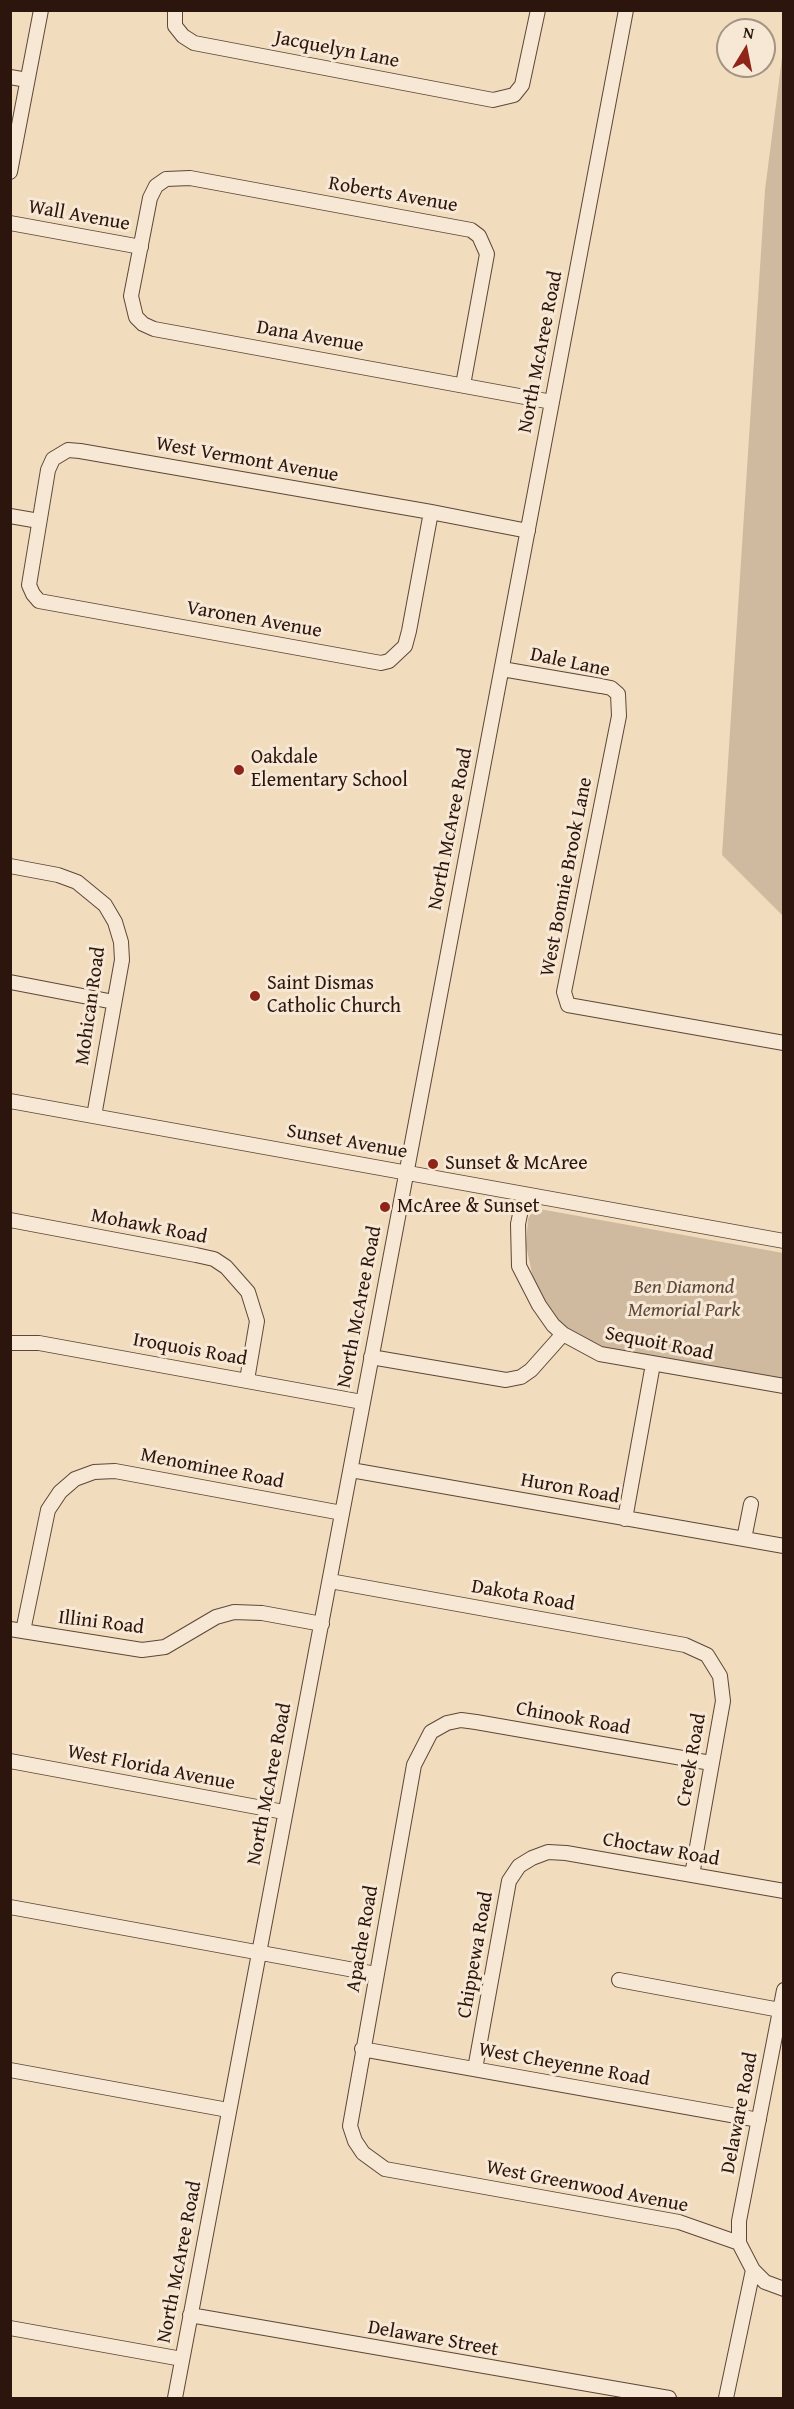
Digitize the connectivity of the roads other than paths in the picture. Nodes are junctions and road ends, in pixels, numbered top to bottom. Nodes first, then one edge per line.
1 (40, 10) edge
2 (175, 10) edge
3 (538, 10) edge
4 (626, 10) edge
5 (10, 77) edge
6 (27, 80) junction
7 (10, 172) edge
8 (10, 223) edge
9 (141, 247) junction
10 (463, 385) junction
11 (552, 402) junction
12 (431, 513) junction
13 (10, 516) edge
14 (39, 521) junction
15 (528, 531) junction
16 (502, 669) junction
17 (613, 742) joint
18 (10, 866) edge
19 (10, 982) edge
20 (114, 1002) junction
21 (783, 1043) edge
22 (10, 1101) edge
23 (94, 1116) junction
24 (405, 1173) junction
25 (524, 1195) junction
26 (10, 1220) edge
27 (783, 1241) edge
28 (563, 1334) junction
29 (10, 1343) edge
30 (370, 1358) junction
31 (653, 1364) junction
32 (247, 1380) junction
33 (783, 1386) edge
34 (362, 1402) junction
35 (351, 1470) junction
36 (751, 1503) dead end
37 (342, 1514) junction
38 (625, 1519) junction
39 (744, 1539) junction
40 (783, 1546) edge
41 (330, 1581) junction
42 (321, 1624) junction
43 (17, 1630) edge
44 (706, 1655) joint
45 (430, 1732) joint
46 (10, 1761) edge
47 (711, 1763) junction
48 (284, 1812) junction
49 (532, 1858) joint
50 (692, 1875) junction
51 (783, 1891) edge
52 (10, 1907) edge
53 (258, 1953) junction
54 (376, 1974) junction
55 (619, 1980) dead end
56 (783, 1990) edge
57 (780, 2010) junction
58 (362, 2049) junction
59 (475, 2069) junction
60 (10, 2070) edge
61 (228, 2110) junction
62 (759, 2120) junction
63 (363, 2154) joint
64 (739, 2243) junction
65 (753, 2270) junction
66 (783, 2289) edge
67 (190, 2315) junction
68 (10, 2328) edge
69 (182, 2359) junction
70 (175, 2398) edge
71 (669, 2398) edge
72 (726, 2398) edge

1 - 6 street
2 - 3 street, Jacquelyn Lane
4 - 11 street, North McAree Road
5 - 6 street
6 - 7 street
8 - 9 street, Wall Avenue
9 - 10 street, Dana Avenue
9 - 10 street, Roberts Avenue
10 - 11 street, Dana Avenue
11 - 15 street, North McAree Road
12 - 14 street, West Vermont Avenue
12 - 14 street, Varonen Avenue
12 - 15 street, West Vermont Avenue
13 - 14 street
15 - 16 street, North McAree Road
16 - 17 street, Dale Lane
16 - 24 street, North McAree Road
17 - 21 street, West Bonnie Brook Lane
18 - 20 street, Mohican Road
19 - 20 street
20 - 23 street, Mohican Road
22 - 23 street, Sunset Avenue
23 - 24 street, Sunset Avenue
24 - 25 street, Sunset Avenue
24 - 30 street, North McAree Road
25 - 27 street, Sunset Avenue
25 - 28 street
26 - 32 street, Mohawk Road
28 - 30 street
28 - 31 street, Sequoit Road
29 - 32 street, Iroquois Road
30 - 34 street, North McAree Road
31 - 33 street, Sequoit Road
31 - 38 street
32 - 34 street, Iroquois Road
34 - 35 street, North McAree Road
35 - 37 street, North McAree Road
35 - 38 street, Huron Road
36 - 39 street
37 - 41 street, North McAree Road
37 - 43 street, Menominee Road
38 - 39 street, Huron Road
39 - 40 street, Huron Road
41 - 42 street, North McAree Road
41 - 44 street, Dakota Road
42 - 43 street, Illini Road
42 - 48 street, North McAree Road
44 - 47 street, Creek Road
45 - 47 street, Chinook Road
45 - 54 street, Apache Road
46 - 48 street, West Florida Avenue
47 - 50 street, Creek Road
48 - 53 street, North McAree Road
49 - 50 street, Choctaw Road
49 - 59 street, Chippewa Road
50 - 51 street, Choctaw Road
52 - 53 street
53 - 54 street
53 - 61 street, North McAree Road
54 - 58 street, Apache Road
55 - 57 street
56 - 57 street, Delaware Road
57 - 62 street, Delaware Road
58 - 59 street, West Cheyenne Road
58 - 63 street, Apache Road
59 - 62 street, West Cheyenne Road
60 - 61 street
61 - 67 street, North McAree Road
62 - 64 street, Delaware Road
63 - 64 street, West Greenwood Avenue
64 - 65 street
65 - 66 street
65 - 72 street
67 - 69 street, North McAree Road
67 - 71 street, Delaware Street
68 - 69 street
69 - 70 street, North McAree Road

